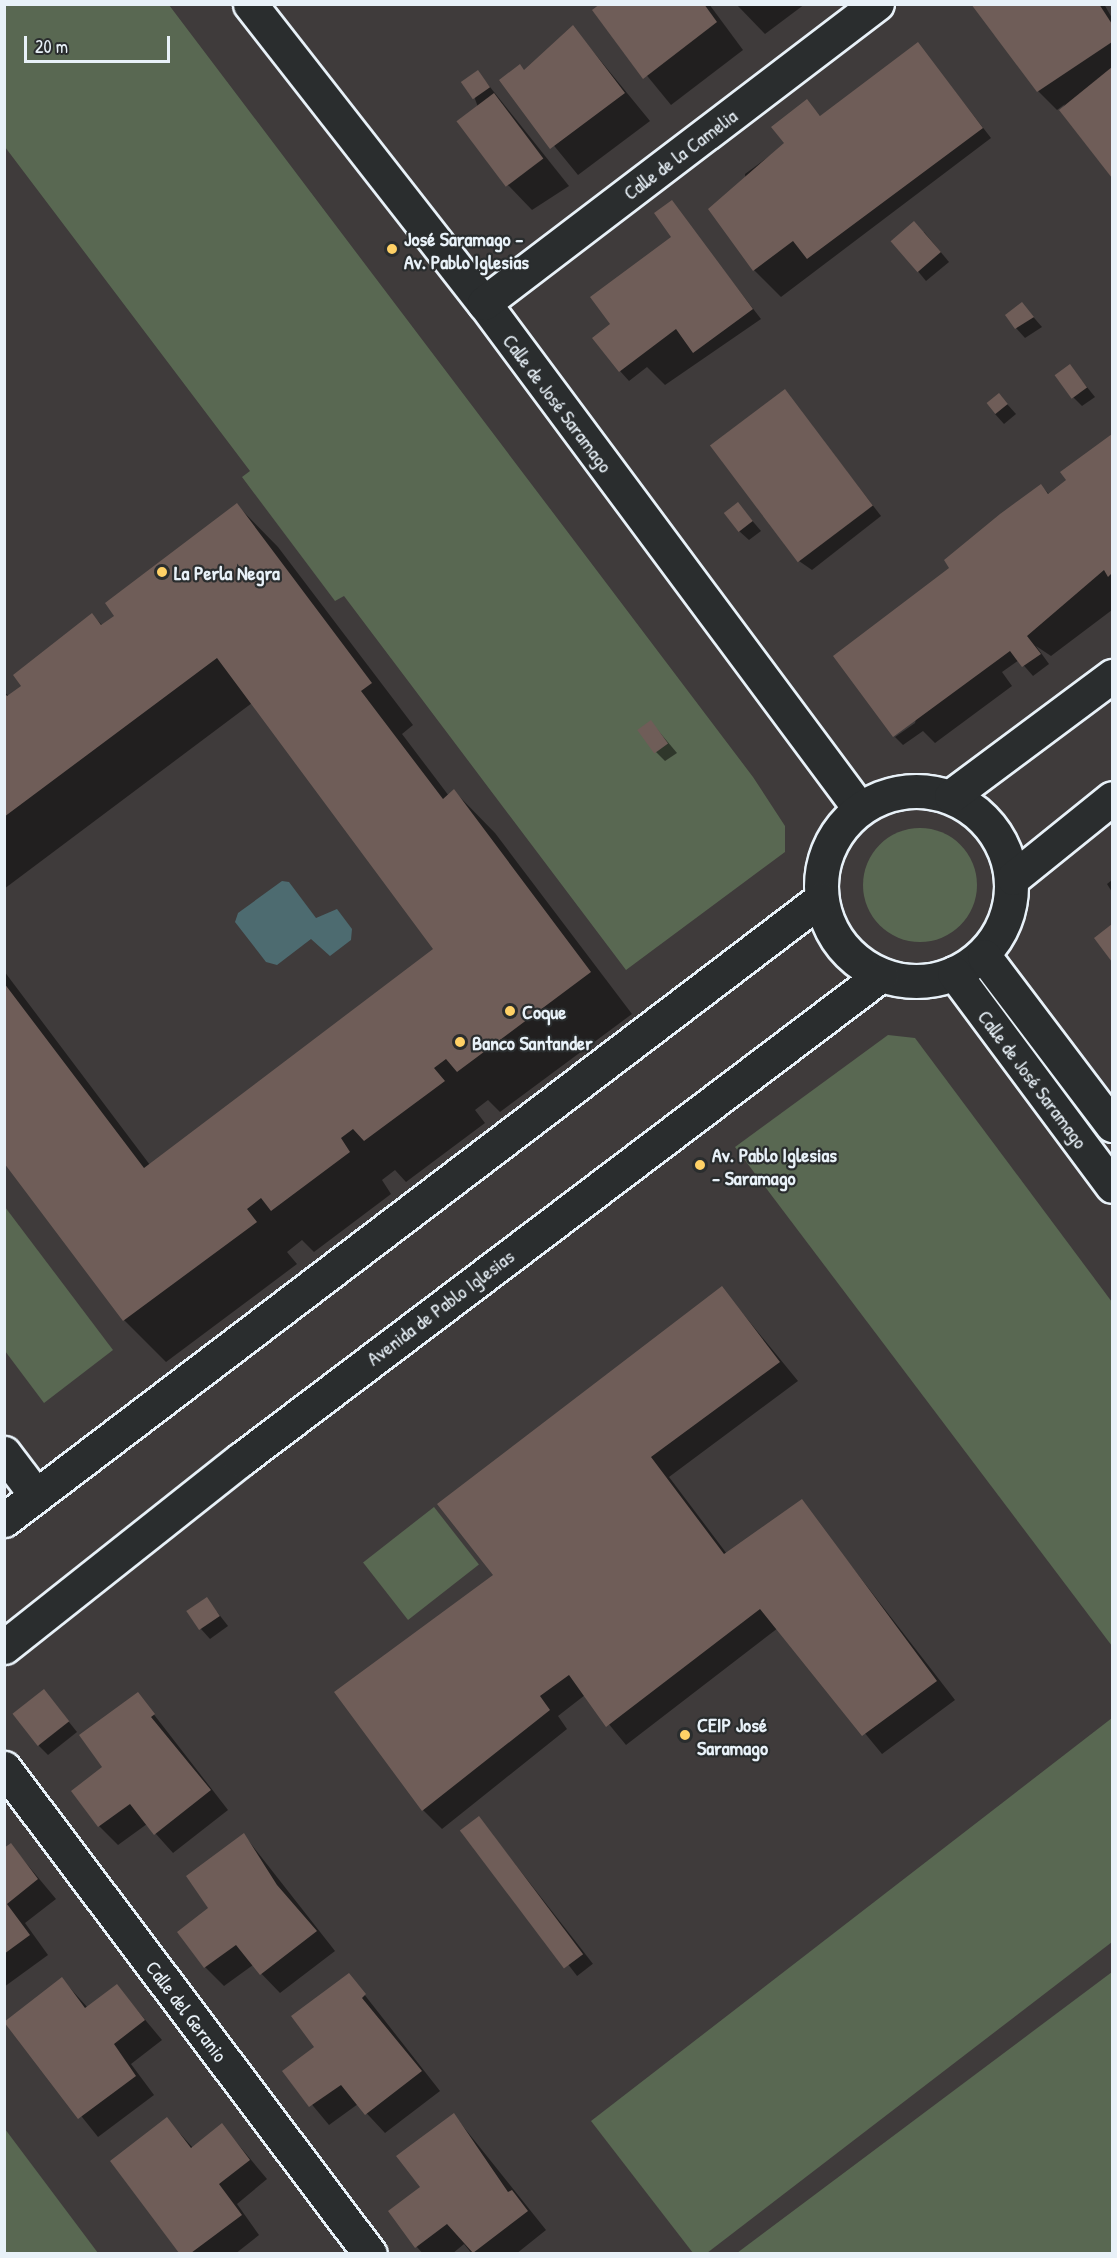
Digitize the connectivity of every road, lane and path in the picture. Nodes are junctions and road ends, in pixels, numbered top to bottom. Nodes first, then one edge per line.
1 (250, 4) edge
2 (877, 4) edge
3 (483, 303) junction
4 (1113, 676) edge
5 (951, 796) junction
6 (1113, 798) edge
7 (859, 808) junction
8 (1013, 878) junction
9 (821, 899) junction
10 (984, 956) junction
11 (954, 973) junction
12 (881, 975) junction
13 (1113, 1125) edge
14 (1113, 1186) edge
15 (4, 1453) edge
16 (35, 1494) junction
17 (4, 1520) edge
18 (4, 1647) edge
19 (4, 1768) edge
20 (370, 2253) edge

1 - 3 street, Calle de José Saramago
2 - 3 street, Calle de la Camelia
3 - 7 street, Calle de José Saramago
4 - 5 street
5 - 7 street
5 - 8 street
6 - 8 street
7 - 9 street
8 - 10 street
9 - 12 street
9 - 16 street
10 - 11 street
10 - 13 street, Calle de José Saramago
11 - 12 street
11 - 14 street, Calle de José Saramago
12 - 18 street, Avenida de Pablo Iglesias
15 - 16 street
16 - 17 street
19 - 20 street, Calle del Geranio

